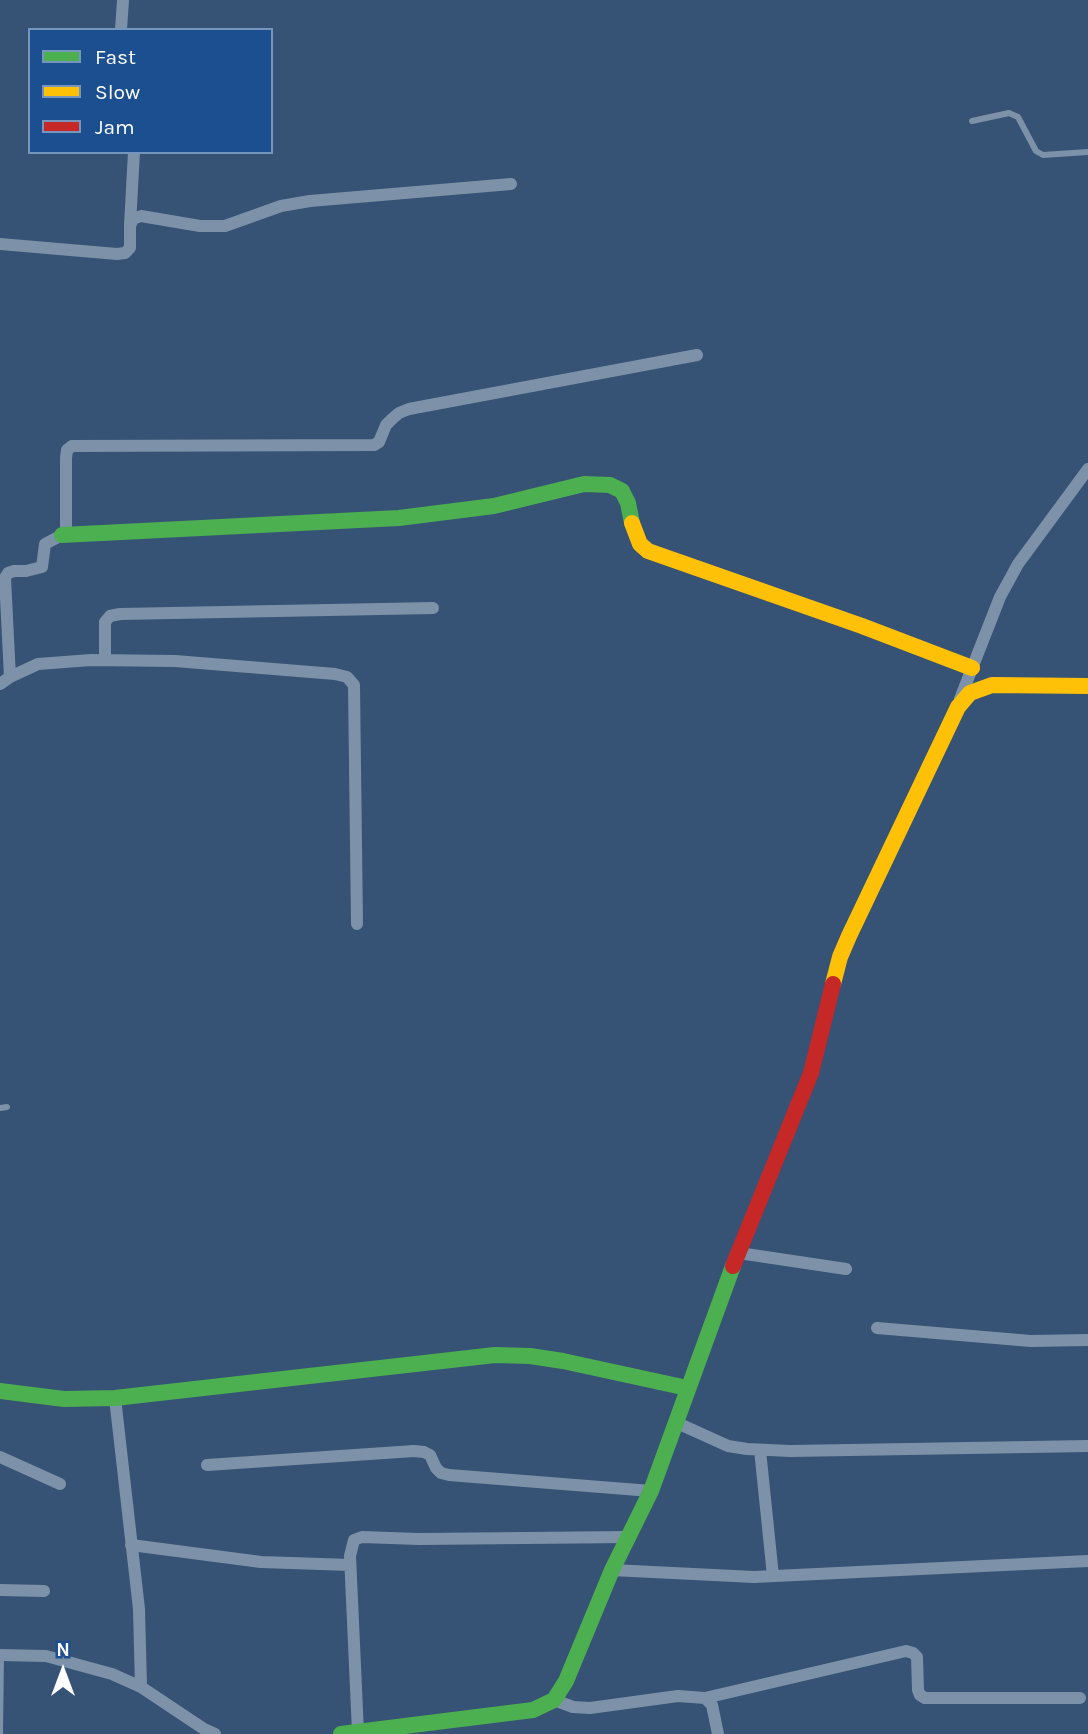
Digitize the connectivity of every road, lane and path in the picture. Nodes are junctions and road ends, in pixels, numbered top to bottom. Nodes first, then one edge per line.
1 (124, 0) edge
2 (121, 28) edge
3 (972, 121) dead end
4 (1088, 152) edge
5 (134, 154) edge
6 (511, 184) dead end
7 (130, 226) junction
8 (0, 244) edge
9 (697, 355) dead end
10 (1088, 468) edge
11 (62, 535) junction
12 (433, 608) dead end
13 (105, 660) junction
14 (972, 668) junction
15 (5, 681) edge
16 (1088, 686) edge
17 (958, 707) junction
18 (357, 924) dead end
19 (739, 1253) junction
20 (846, 1269) dead end
21 (877, 1328) dead end
22 (1088, 1340) edge
23 (687, 1388) junction
24 (0, 1391) edge
25 (115, 1398) junction
26 (675, 1422) junction
27 (1088, 1446) edge
28 (760, 1450) junction
29 (0, 1457) edge
30 (206, 1465) dead end
31 (60, 1484) dead end
32 (651, 1491) junction
33 (630, 1537) junction
34 (131, 1545) junction
35 (1088, 1560) edge
36 (350, 1565) junction
37 (612, 1570) junction
38 (773, 1576) junction
39 (0, 1590) edge
40 (44, 1591) dead end
41 (0, 1656) edge
42 (141, 1687) junction
43 (705, 1698) junction
44 (1080, 1698) dead end
45 (554, 1700) junction
46 (349, 1733) edge
47 (1, 1734) edge
48 (215, 1734) edge
49 (718, 1734) edge

1 - 2 street
3 - 4 lane
5 - 7 street
6 - 7 street
7 - 8 street
9 - 11 street
10 - 14 street
11 - 14 street
11 - 15 street
12 - 13 street
13 - 15 street
13 - 18 street
14 - 17 street
16 - 17 street
17 - 19 street
19 - 20 street
19 - 23 street
21 - 22 street
23 - 25 street
23 - 26 street
24 - 25 street
25 - 34 street
26 - 28 street
26 - 32 street
27 - 28 street
28 - 38 street
29 - 31 street
30 - 32 street
32 - 33 street
33 - 36 street
33 - 37 street
34 - 36 street
34 - 42 street
35 - 38 street
36 - 46 street
37 - 38 street
37 - 45 street
39 - 40 street
41 - 42 street
41 - 47 lane
42 - 48 street
43 - 44 street
43 - 45 street
43 - 49 street
45 - 46 street

